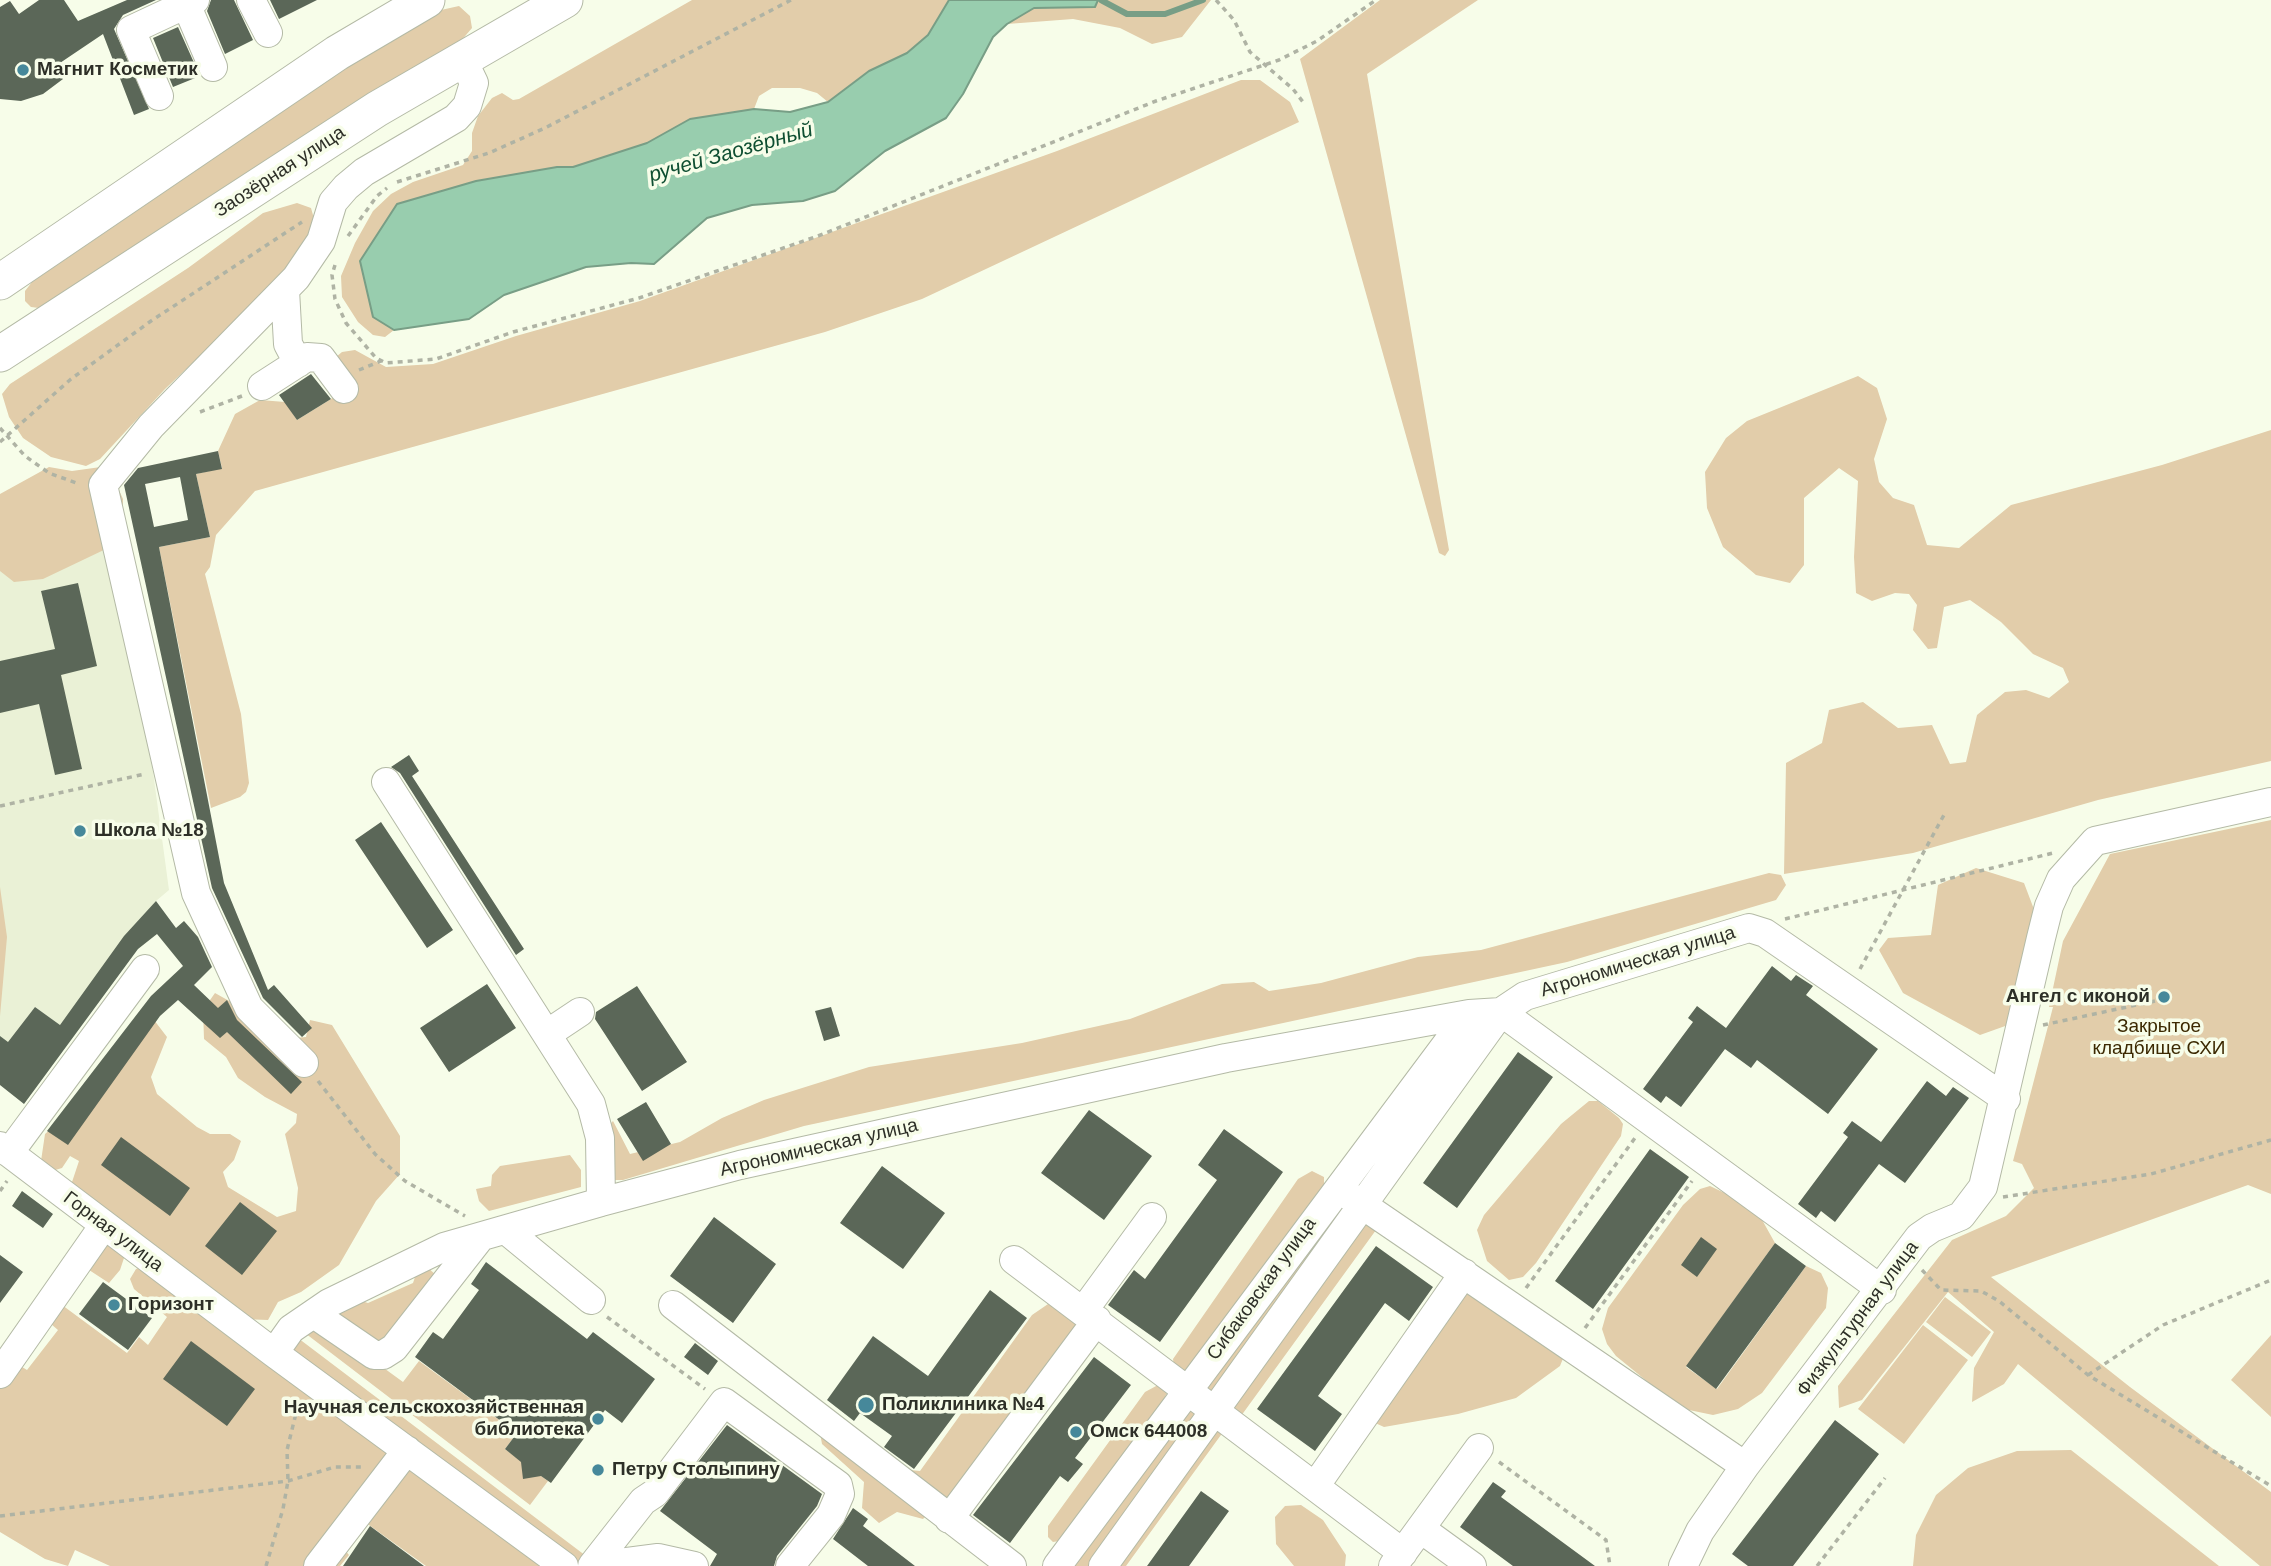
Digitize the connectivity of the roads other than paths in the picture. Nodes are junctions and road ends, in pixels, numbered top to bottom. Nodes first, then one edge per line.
1 (251, 0) edge
2 (427, 0) edge
3 (565, 0) edge
4 (190, 2) edge
5 (268, 33) dead end
6 (462, 58) junction
7 (213, 67) dead end
8 (159, 96) dead end
9 (0, 282) edge
10 (285, 290) junction
11 (0, 354) edge
12 (298, 363) junction
13 (262, 386) road end
14 (344, 388) dead end
15 (386, 782) dead end
16 (2271, 802) edge
17 (145, 969) dead end
18 (580, 1012) dead end
19 (1501, 1012) junction
20 (1469, 1014) junction
21 (547, 1034) junction
22 (304, 1063) road end
23 (2006, 1099) junction
24 (5, 1150) edge
25 (1337, 1188) junction
26 (601, 1194) junction
27 (1363, 1206) junction
28 (1152, 1217) dead end
29 (104, 1225) junction
30 (493, 1234) junction
31 (1014, 1260) dead end
32 (1464, 1273) junction
33 (1882, 1290) junction
34 (591, 1300) road end
35 (673, 1305) dead end
36 (314, 1314) junction
37 (1090, 1315) junction
38 (274, 1353) junction
39 (0, 1374) edge
40 (1186, 1392) junction
41 (1212, 1411) junction
42 (1479, 1448) road end
43 (403, 1455) junction
44 (1745, 1466) junction
45 (1316, 1485) junction
46 (950, 1519) junction
47 (1421, 1528) junction
48 (1398, 1559) edge
49 (598, 1565) edge
50 (318, 1566) edge
51 (564, 1566) edge
52 (694, 1566) edge
53 (790, 1566) edge
54 (1012, 1566) edge
55 (1057, 1566) edge
56 (1103, 1566) edge
57 (1472, 1566) edge
58 (1683, 1566) edge

1 - 5 street
2 - 9 main road
3 - 6 main road, Заозёрная улица
4 - 7 street
4 - 8 street
6 - 10 street
6 - 11 main road, Заозёрная улица
10 - 12 street
10 - 22 street
12 - 13 street
12 - 14 street
15 - 21 street
16 - 23 street
17 - 24 street
18 - 21 street
19 - 20 street, Агрономическая улица
19 - 23 street, Агрономическая улица
19 - 27 street, Сибаковская улица
19 - 33 street
20 - 25 street, Сибаковская улица
20 - 26 street, Агрономическая улица
21 - 26 street
23 - 33 street, Физкультурная улица
24 - 29 street, Горная улица
25 - 27 street
25 - 40 street, Сибаковская улица
26 - 30 street, Агрономическая улица
27 - 32 street
27 - 41 street, Сибаковская улица
28 - 37 street
29 - 38 street, Горная улица
29 - 39 street
30 - 34 street
30 - 36 street, Агрономическая улица
30 - 36 street
31 - 37 street
32 - 44 street
32 - 45 street
33 - 44 street, Физкультурная улица
35 - 46 street
36 - 38 street, Агрономическая улица
37 - 40 street
37 - 46 street
38 - 43 street, Горная улица
40 - 41 street
40 - 55 street, Сибаковская улица
41 - 45 street
41 - 56 street, Сибаковская улица
42 - 47 street
43 - 50 street
43 - 51 street, Горная улица
44 - 58 street, Физкультурная улица
45 - 48 street
46 - 54 street
47 - 48 street
47 - 57 street
49 - 52 street
49 - 53 street

